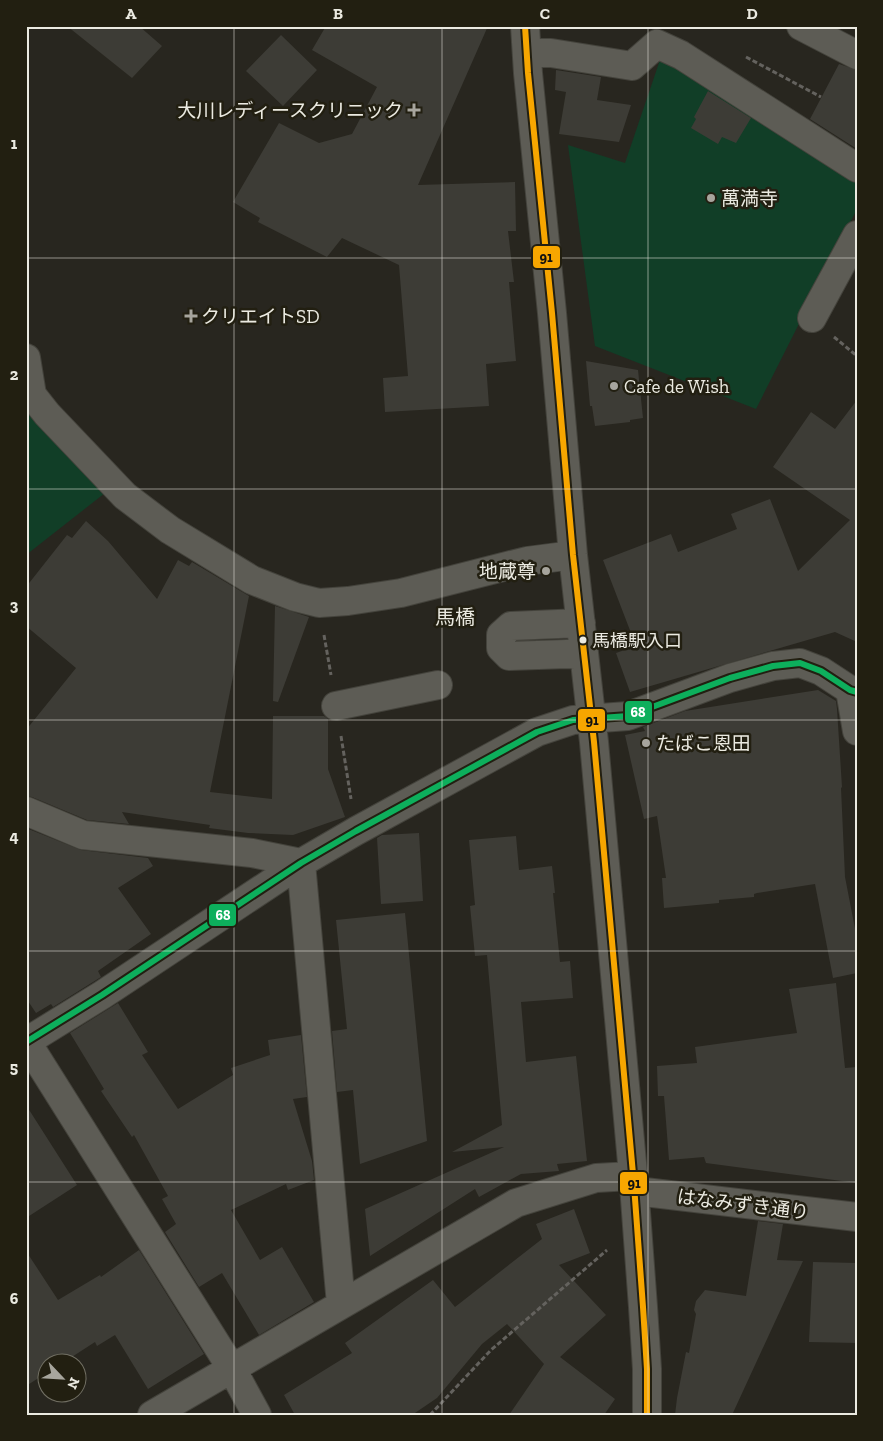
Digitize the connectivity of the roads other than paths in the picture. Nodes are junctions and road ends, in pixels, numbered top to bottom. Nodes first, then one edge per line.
1 (525, 26) edge
2 (802, 26) edge
3 (527, 53) junction
4 (857, 55) edge
5 (857, 168) edge
6 (857, 235) edge
7 (812, 318) dead end
8 (26, 358) edge
9 (573, 555) junction
10 (581, 623) junction
11 (584, 655) junction
12 (438, 685) dead end
13 (854, 691) edge
14 (336, 706) dead end
15 (591, 719) junction
16 (857, 731) edge
17 (26, 811) edge
18 (301, 863) junction
19 (26, 1042) edge
20 (634, 1185) junction
21 (857, 1217) edge
22 (342, 1304) junction
23 (232, 1370) junction
24 (152, 1415) edge
25 (257, 1415) edge
26 (647, 1415) edge

1 - 3 street
2 - 4 street
3 - 5 street
3 - 9 street
6 - 7 street
8 - 9 street
9 - 10 street
10 - 11 street
10 - 11 street
11 - 15 street
12 - 14 street
13 - 15 street
13 - 16 street
15 - 18 street
15 - 20 street
17 - 18 street
18 - 19 street
18 - 22 street
19 - 23 street
20 - 21 street, はなみずき通り
20 - 22 street
20 - 26 street
22 - 23 street
23 - 24 street
23 - 25 street

